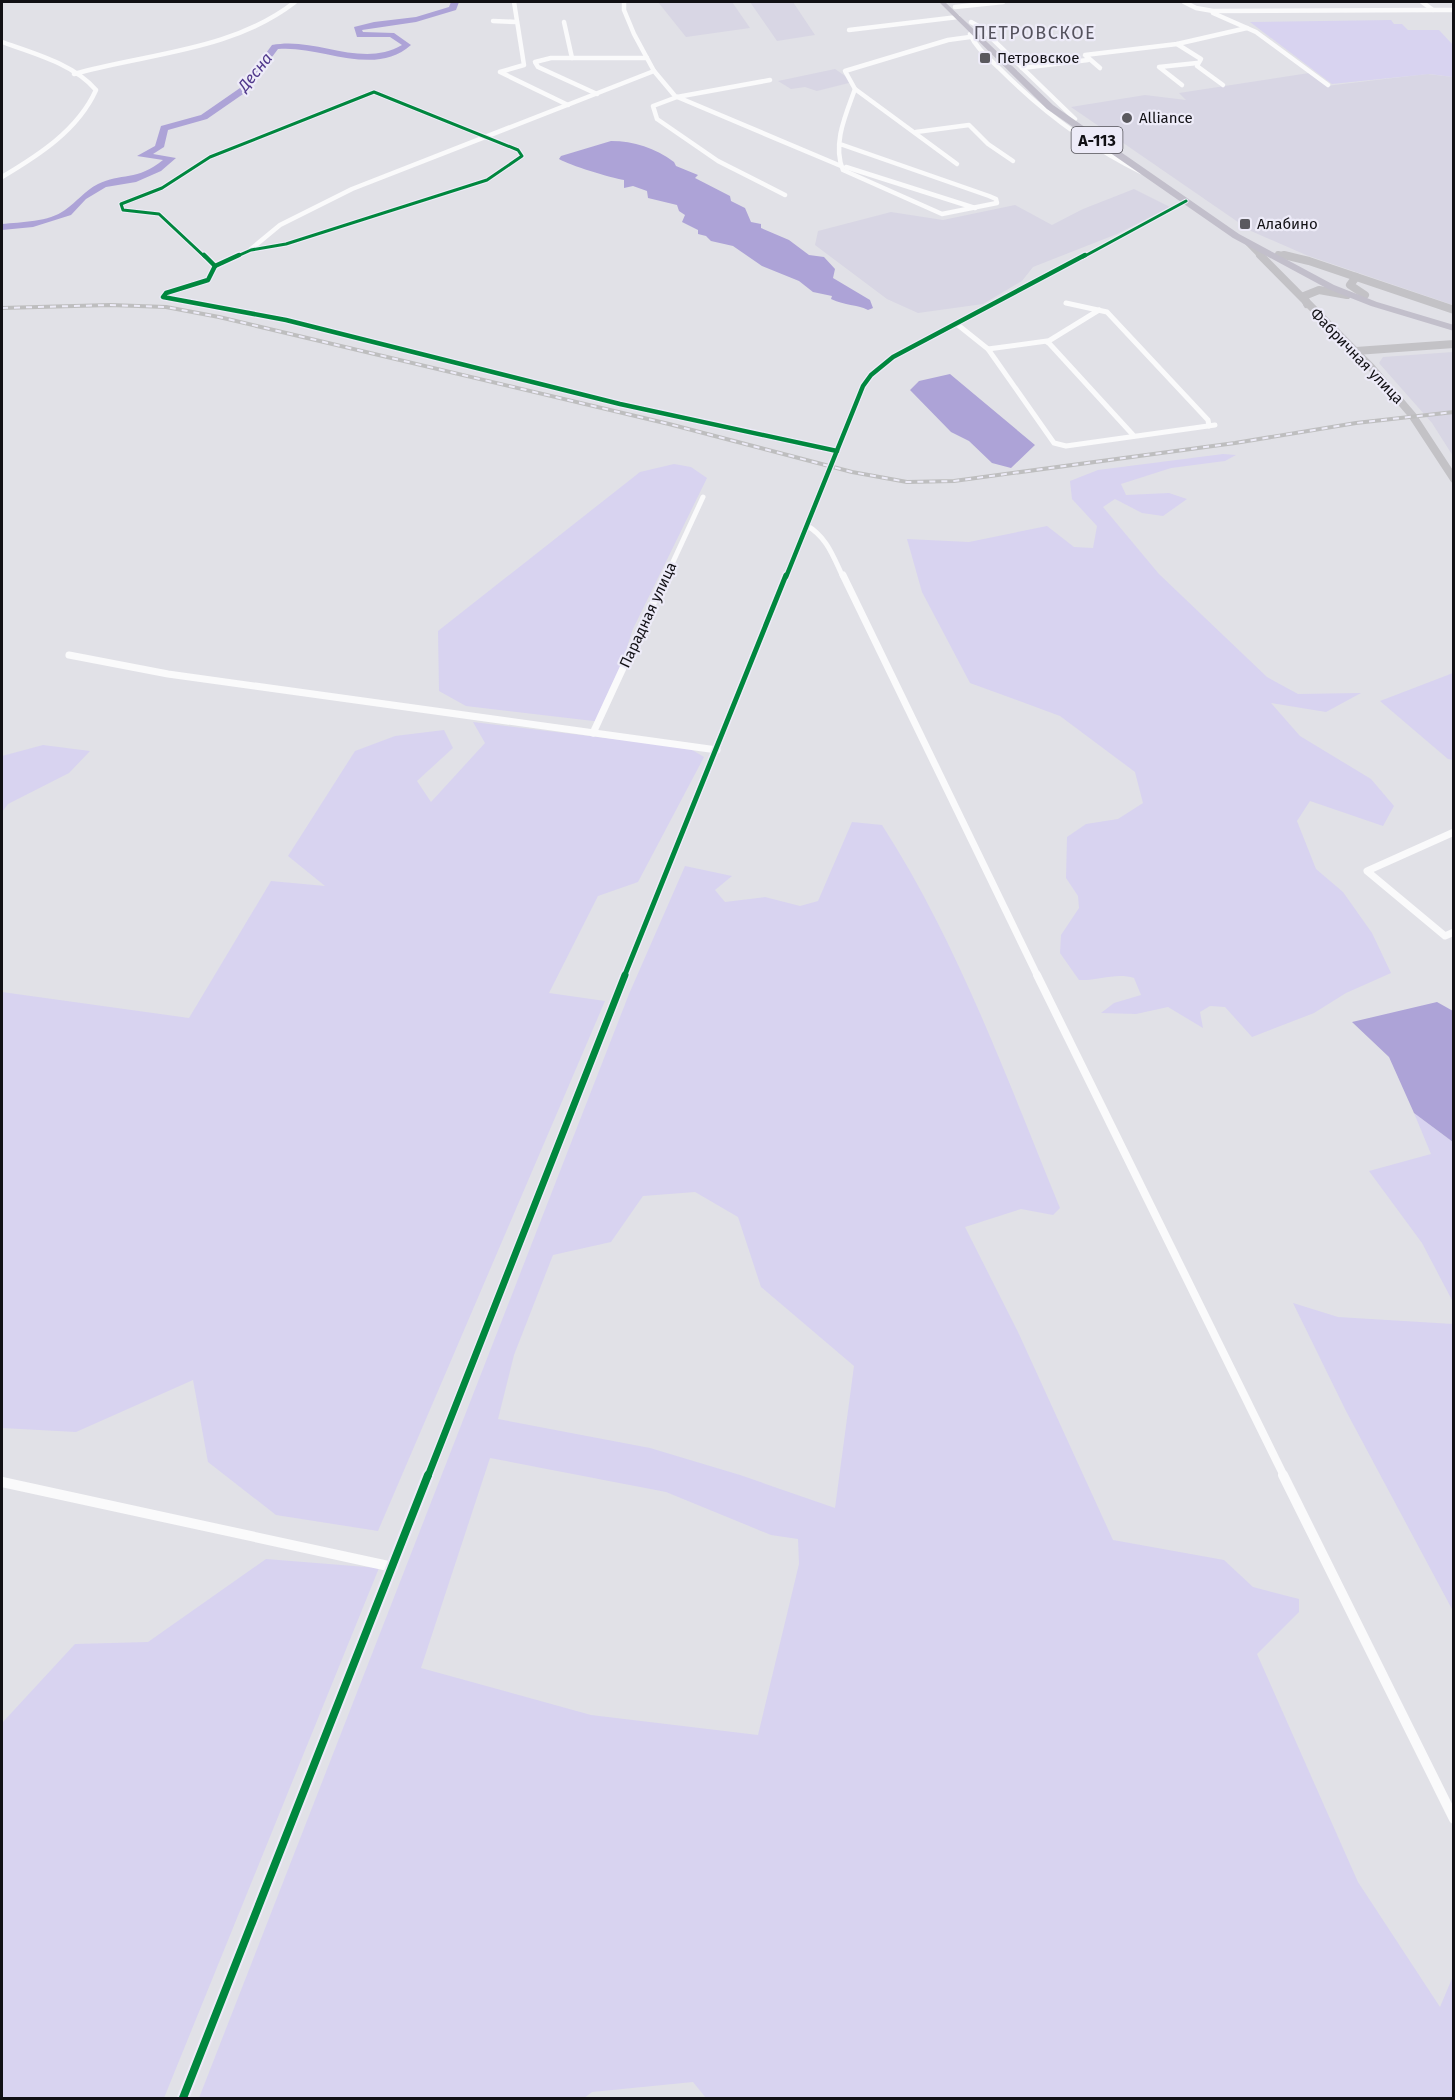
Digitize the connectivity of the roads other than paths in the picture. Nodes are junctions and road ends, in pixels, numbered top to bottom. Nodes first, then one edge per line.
1 (295, 2) edge
2 (514, 2) edge
3 (624, 2) edge
4 (942, 2) edge
5 (1003, 2) edge
6 (1184, 2) edge
7 (1422, 2) edge
8 (953, 4) edge
9 (1433, 10) junction
10 (1454, 10) edge
11 (1209, 11) junction
12 (958, 18) junction
13 (493, 21) dead end
14 (517, 22) junction
15 (564, 22) dead end
16 (1247, 28) junction
17 (970, 29) junction
18 (849, 30) dead end
19 (2, 42) edge
20 (1178, 44) junction
21 (572, 58) junction
22 (647, 58) junction
23 (1088, 60) junction
24 (1197, 63) junction
25 (1022, 68) junction
26 (1100, 68) dead end
27 (654, 70) junction
28 (74, 74) junction
29 (770, 80) dead end
30 (1182, 85) dead end
31 (1223, 85) dead end
32 (1328, 85) dead end
33 (855, 89) junction
34 (597, 94) junction
35 (676, 97) junction
36 (568, 105) junction
37 (1075, 119) junction
38 (916, 132) junction
39 (488, 138) junction
40 (840, 144) junction
41 (1013, 161) dead end
42 (957, 164) dead end
43 (840, 165) junction
44 (2, 177) edge
45 (785, 195) dead end
46 (1186, 201) junction
47 (977, 209) junction
48 (1248, 243) junction
49 (250, 250) junction
50 (1278, 254) junction
51 (215, 266) junction
52 (1356, 276) junction
53 (1365, 295) junction
54 (1354, 297) junction
55 (1066, 303) dead end
56 (1307, 304) junction
57 (1099, 310) junction
58 (1454, 310) edge
59 (1446, 323) edge
60 (958, 325) junction
61 (1454, 328) edge
62 (1047, 342) junction
63 (1454, 344) edge
64 (988, 349) junction
65 (1356, 351) junction
66 (1134, 436) junction
67 (837, 451) junction
68 (1454, 479) edge
69 (703, 497) dead end
70 (806, 525) junction
71 (69, 655) dead end
72 (593, 733) junction
73 (717, 750) junction
74 (1454, 832) edge
75 (1454, 932) edge
76 (2, 1482) edge
77 (393, 1567) junction
78 (1454, 1820) edge
79 (183, 2098) edge

1 - 28 street
2 - 14 street
3 - 22 street
4 - 12 highway, А-113
5 - 8 street
6 - 11 street
7 - 9 street
8 - 17 highway, А-113
9 - 10 street
9 - 11 street
11 - 16 street
12 - 17 highway, А-113
12 - 18 street
13 - 14 street
14 - 36 street
15 - 21 street
16 - 20 street
16 - 32 street
17 - 25 street
17 - 33 street
17 - 37 highway, А-113
17 - 46 highway, А-113
19 - 28 street
20 - 23 street
20 - 24 street
21 - 22 street
21 - 34 street
22 - 27 street
23 - 25 street
23 - 26 street
24 - 30 street
24 - 31 street
25 - 37 street
27 - 34 street
27 - 35 street
28 - 44 street
29 - 35 street
33 - 38 street
33 - 40 street
34 - 36 street
35 - 43 street
35 - 45 street
36 - 39 street
37 - 50 highway, А-113
38 - 41 street
38 - 42 street
39 - 49 street
39 - 49 street
39 - 51 street
40 - 43 street
40 - 47 street
43 - 47 street
43 - 47 street
46 - 48 highway, А-113
46 - 60 street
48 - 54 highway, А-113
48 - 56 street, Фабричная улица
49 - 51 street
50 - 52 street
50 - 53 highway, А-113
51 - 67 street
52 - 53 street
52 - 58 street
53 - 59 highway, А-113
54 - 56 street
54 - 59 highway, А-113
55 - 57 street
56 - 65 street, Фабричная улица
57 - 62 street
57 - 66 street
59 - 61 highway, А-113
60 - 64 street
60 - 67 street
62 - 64 street
62 - 66 street
63 - 65 street
64 - 66 street
65 - 68 street, Фабричная улица
67 - 70 street
69 - 72 street, Парадная улица
70 - 73 street
70 - 78 street
71 - 72 street
72 - 73 street
73 - 77 street
74 - 75 street
76 - 77 street
77 - 79 street

